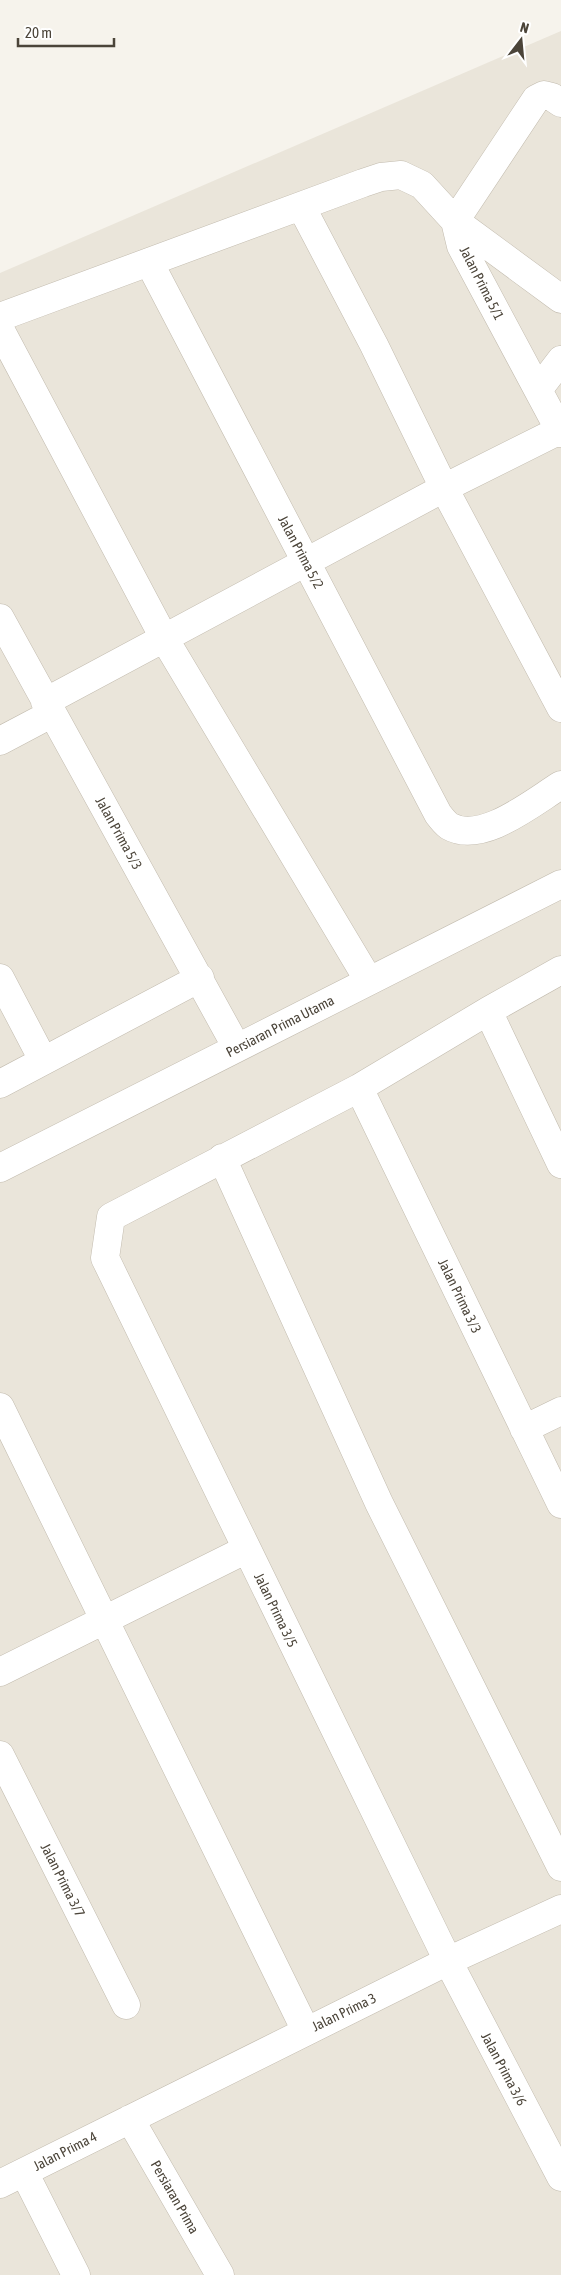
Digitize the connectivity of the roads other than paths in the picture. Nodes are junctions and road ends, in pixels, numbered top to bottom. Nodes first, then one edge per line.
1 (561, 103) edge
2 (301, 206) junction
3 (454, 221) junction
4 (150, 262) junction
5 (561, 299) edge
6 (0, 317) edge
7 (0, 329) edge
8 (561, 360) edge
9 (538, 390) junction
10 (560, 431) edge
11 (444, 488) junction
12 (306, 562) junction
13 (0, 618) edge
14 (164, 638) junction
15 (48, 708) junction
16 (561, 708) edge
17 (0, 741) edge
18 (561, 785) edge
19 (561, 884) edge
20 (561, 970) edge
21 (0, 978) edge
22 (200, 978) junction
23 (369, 981) junction
24 (488, 1011) junction
25 (237, 1048) junction
26 (43, 1060) junction
27 (0, 1084) edge
28 (359, 1088) junction
29 (222, 1158) junction
30 (561, 1164) edge
31 (0, 1168) edge
32 (0, 1407) edge
33 (561, 1411) edge
34 (524, 1429) junction
35 (561, 1504) edge
36 (247, 1549) junction
37 (105, 1620) junction
38 (0, 1672) edge
39 (0, 1755) edge
40 (561, 1866) edge
41 (561, 1909) edge
42 (448, 1961) junction
43 (126, 2005) dead end
44 (306, 2030) junction
45 (130, 2119) junction
46 (561, 2177) edge
47 (12, 2178) edge
48 (76, 2275) edge
49 (220, 2275) edge

1 - 3 street
2 - 3 street
2 - 4 street
2 - 11 street
3 - 5 street, Jalan Prima 5/1
3 - 9 street, Jalan Prima 5/1
4 - 6 street
4 - 12 street, Jalan Prima 5/2
7 - 14 street
8 - 9 street
9 - 10 street, Jalan Prima 5/1
10 - 11 street
11 - 12 street
11 - 16 street
12 - 14 street
12 - 18 street, Jalan Prima 5/2
13 - 15 street, Jalan Prima 5/3
14 - 15 street
14 - 23 street
15 - 17 street
15 - 22 street, Jalan Prima 5/3
19 - 23 street, Persiaran Prima Utama
20 - 24 street
21 - 26 street
22 - 25 street, Jalan Prima 5/3
22 - 26 street
23 - 25 street, Persiaran Prima Utama
24 - 28 street
24 - 30 street
25 - 31 street, Persiaran Prima Utama
26 - 27 street
28 - 29 street
28 - 34 street, Jalan Prima 3/3
29 - 36 street, Jalan Prima 3/5
29 - 40 street
32 - 37 street
33 - 34 street
34 - 35 street, Jalan Prima 3/3
36 - 37 street
36 - 42 street, Jalan Prima 3/5
37 - 38 street
37 - 44 street
39 - 43 street, Jalan Prima 3/7
41 - 42 street, Jalan Prima 3
42 - 44 street, Jalan Prima 3
42 - 46 street, Jalan Prima 3/6
44 - 45 street, Jalan Prima 3
45 - 47 street, Jalan Prima 4
45 - 49 street, Persiaran Prima
47 - 48 street

